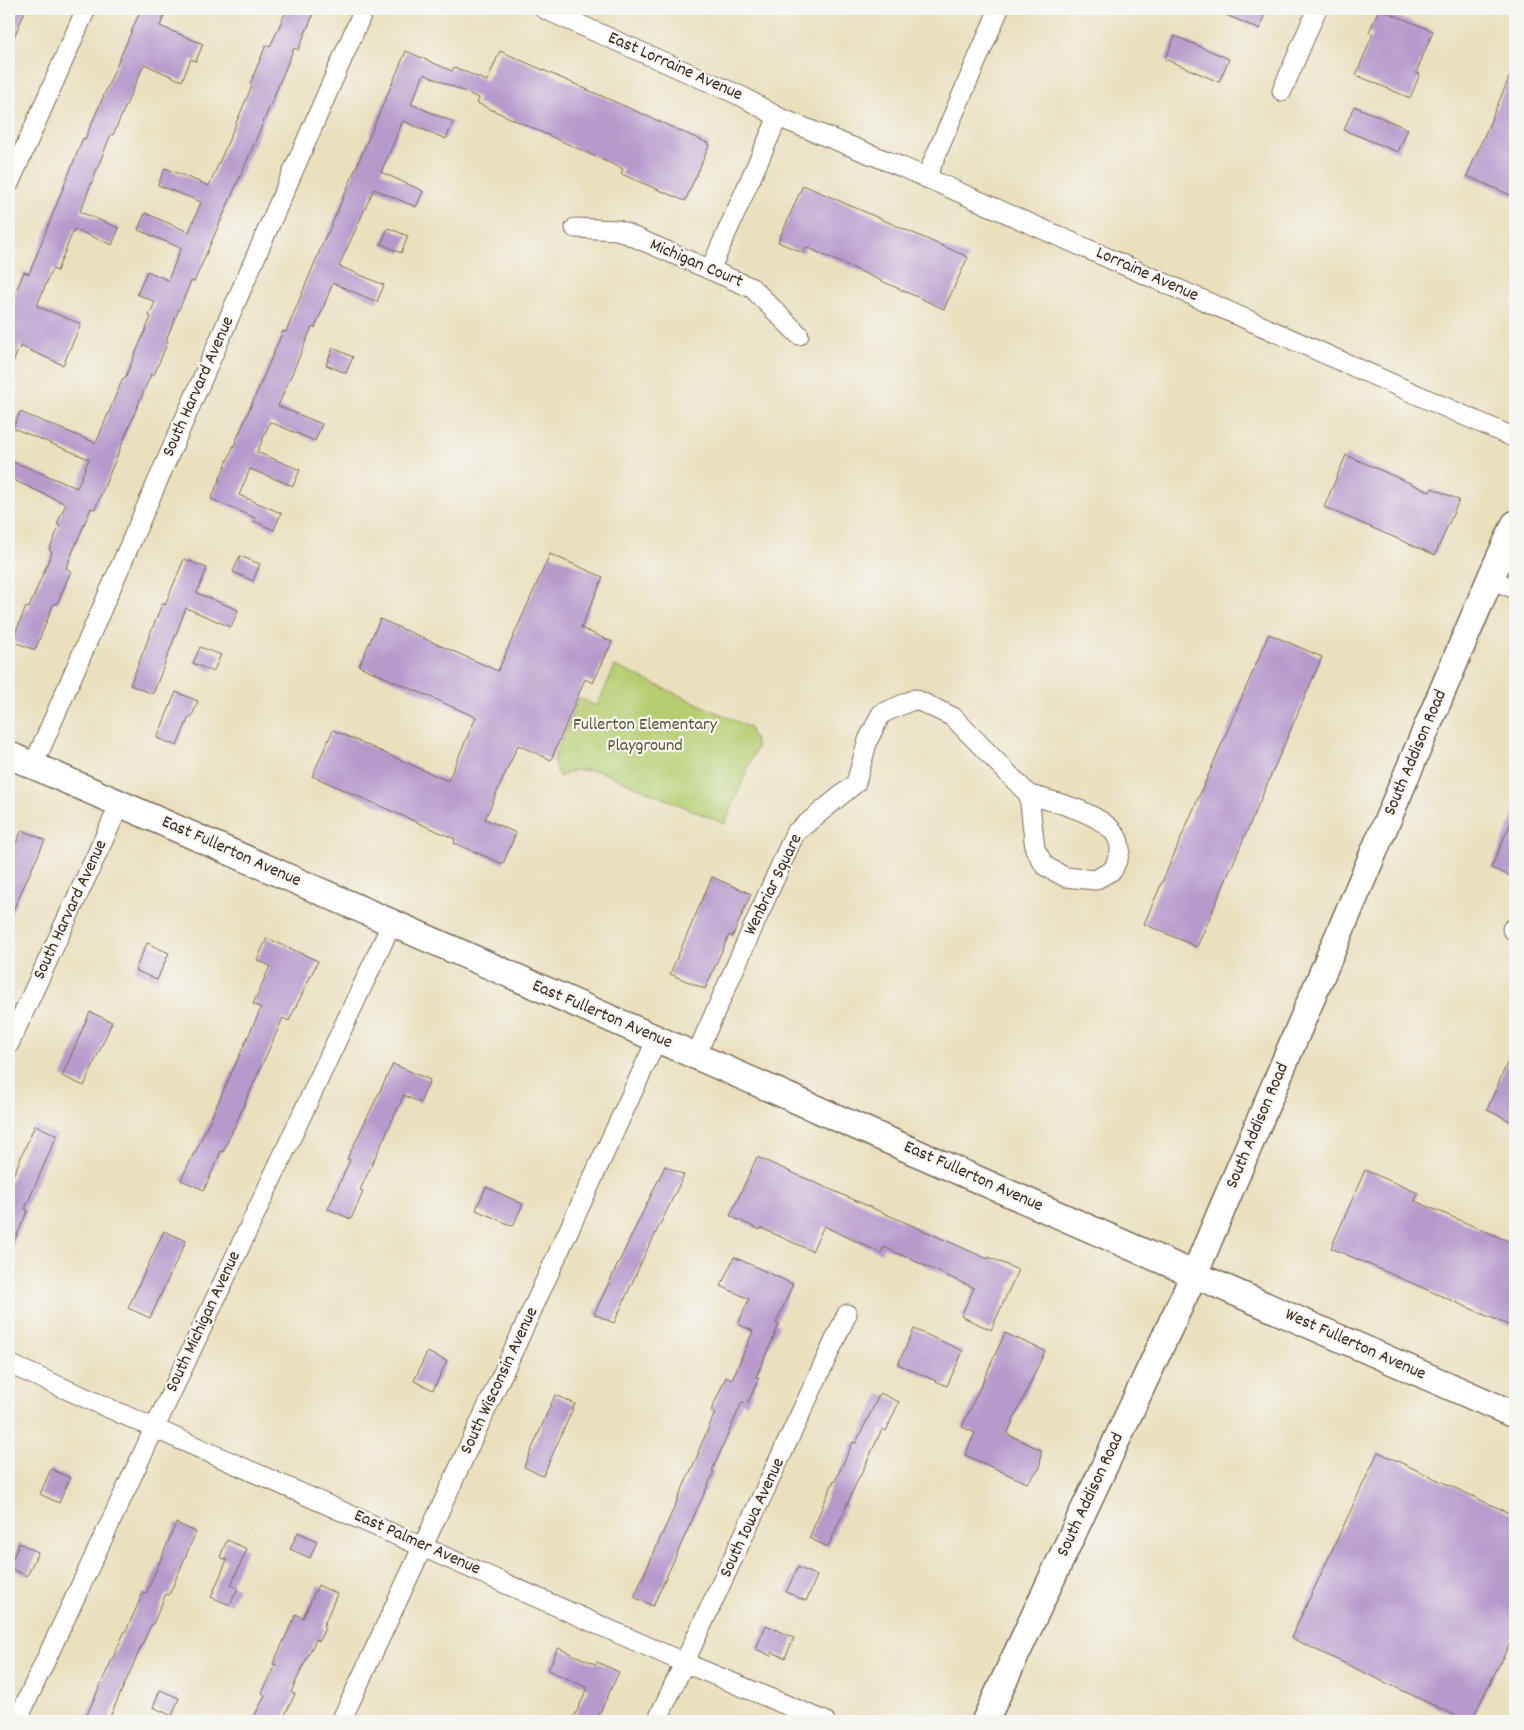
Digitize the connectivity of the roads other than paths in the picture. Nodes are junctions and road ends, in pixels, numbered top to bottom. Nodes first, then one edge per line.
1 (86, 9) edge
2 (364, 9) edge
3 (544, 9) edge
4 (999, 9) edge
5 (1317, 9) edge
6 (1282, 91) dead end
7 (778, 116) junction
8 (926, 178) junction
9 (9, 184) edge
10 (576, 228) dead end
11 (710, 270) junction
12 (799, 335) dead end
13 (1515, 438) edge
14 (1515, 524) edge
15 (1490, 579) junction
16 (1515, 589) edge
17 (9, 755) edge
18 (33, 766) junction
19 (1029, 795) junction
20 (120, 804) junction
21 (392, 923) junction
22 (657, 1040) junction
23 (9, 1044) edge
24 (696, 1055) junction
25 (1194, 1275) junction
26 (847, 1314) dead end
27 (9, 1364) edge
28 (1515, 1415) edge
29 (155, 1427) junction
30 (424, 1546) junction
31 (685, 1663) junction
32 (17, 1721) edge
33 (341, 1721) edge
34 (657, 1721) edge
35 (825, 1721) edge
36 (985, 1721) edge

1 - 9 street
2 - 18 street, South Harvard Avenue
3 - 7 street, East Lorraine Avenue
4 - 8 street
5 - 6 street
7 - 8 street, Lorraine Avenue
7 - 11 street
8 - 13 street, Lorraine Avenue
10 - 11 street, Michigan Court
11 - 12 street, Michigan Court
14 - 15 street, South Addison Road
15 - 16 street
15 - 25 street, South Addison Road
17 - 18 street, East Fullerton Avenue
18 - 20 street, East Fullerton Avenue
19 - 19 street
19 - 24 street, Wenbriar Square
20 - 21 street, East Fullerton Avenue
20 - 23 street, South Harvard Avenue
21 - 22 street, East Fullerton Avenue
21 - 29 street, South Michigan Avenue
22 - 24 street, East Fullerton Avenue
22 - 30 street, South Wisconsin Avenue
24 - 25 street, East Fullerton Avenue
25 - 28 street, West Fullerton Avenue
25 - 36 street, South Addison Road
26 - 31 street, South Iowa Avenue
27 - 29 street, East Palmer Avenue
29 - 30 street, East Palmer Avenue
29 - 32 street, South Michigan Avenue
30 - 31 street, East Palmer Avenue
30 - 33 street, South Wisconsin Avenue
31 - 34 street, South Iowa Avenue
31 - 35 street, East Palmer Avenue

